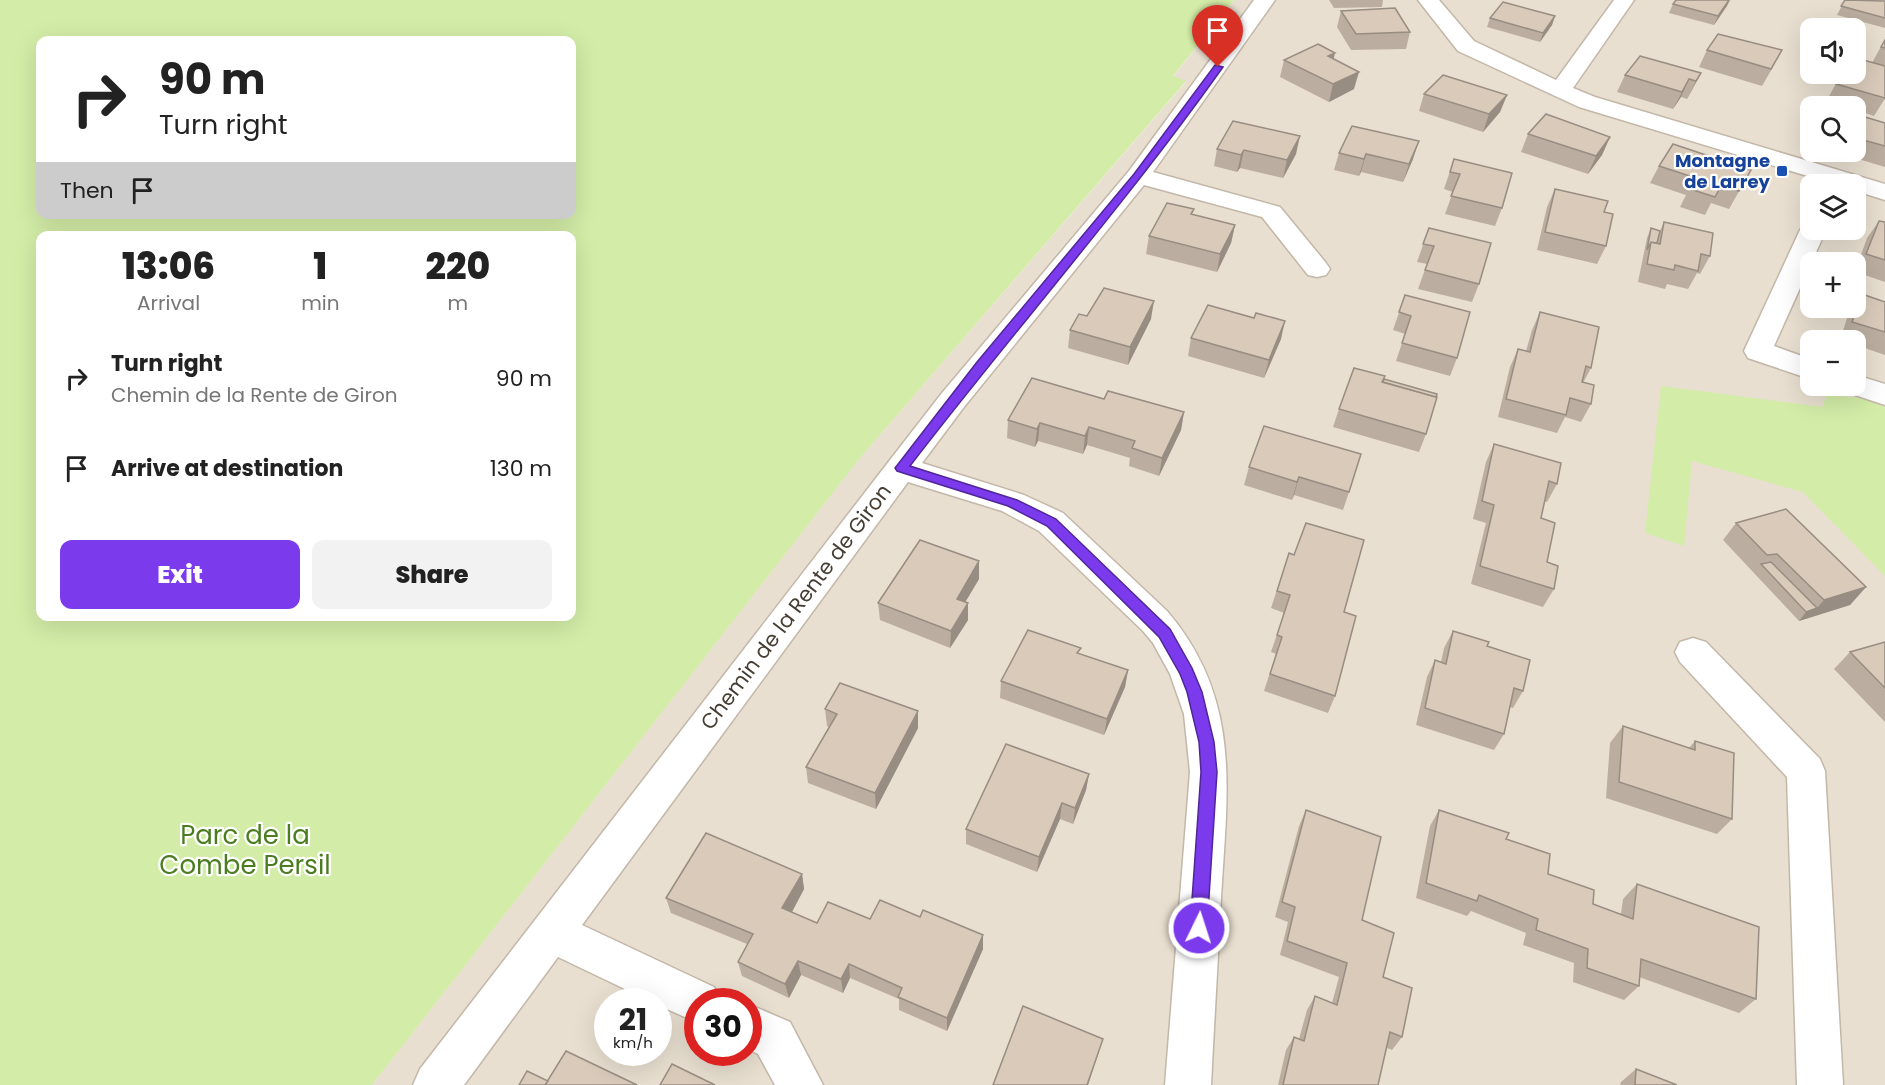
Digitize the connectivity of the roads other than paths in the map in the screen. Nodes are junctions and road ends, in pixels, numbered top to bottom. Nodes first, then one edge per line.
1 (1265, 0) edge
2 (1428, 0) edge
3 (1624, 0) edge
4 (1560, 91) junction
5 (1813, 174) edge
6 (1138, 176) junction
7 (1866, 188) edge
8 (1885, 192) edge
9 (1808, 240) edge
10 (1317, 269) dead end
11 (1800, 366) edge
12 (1866, 388) edge
13 (1885, 395) edge
14 (901, 468) junction
15 (1694, 652) dead end
16 (551, 932) junction
17 (684, 995) edge
18 (762, 1032) edge
19 (436, 1085) edge
20 (800, 1085) edge
21 (1188, 1085) edge
22 (1820, 1085) edge

1 - 6 street, Chemin de la Rente de Giron
2 - 4 street
3 - 4 street
4 - 5 street
6 - 10 street
6 - 14 street, Chemin de la Rente de Giron
7 - 8 street
9 - 11 street
12 - 13 street
14 - 16 street, Chemin de la Rente de Giron
14 - 21 street
15 - 22 street
16 - 17 street
16 - 19 street, Chemin de la Rente de Giron
18 - 20 street

